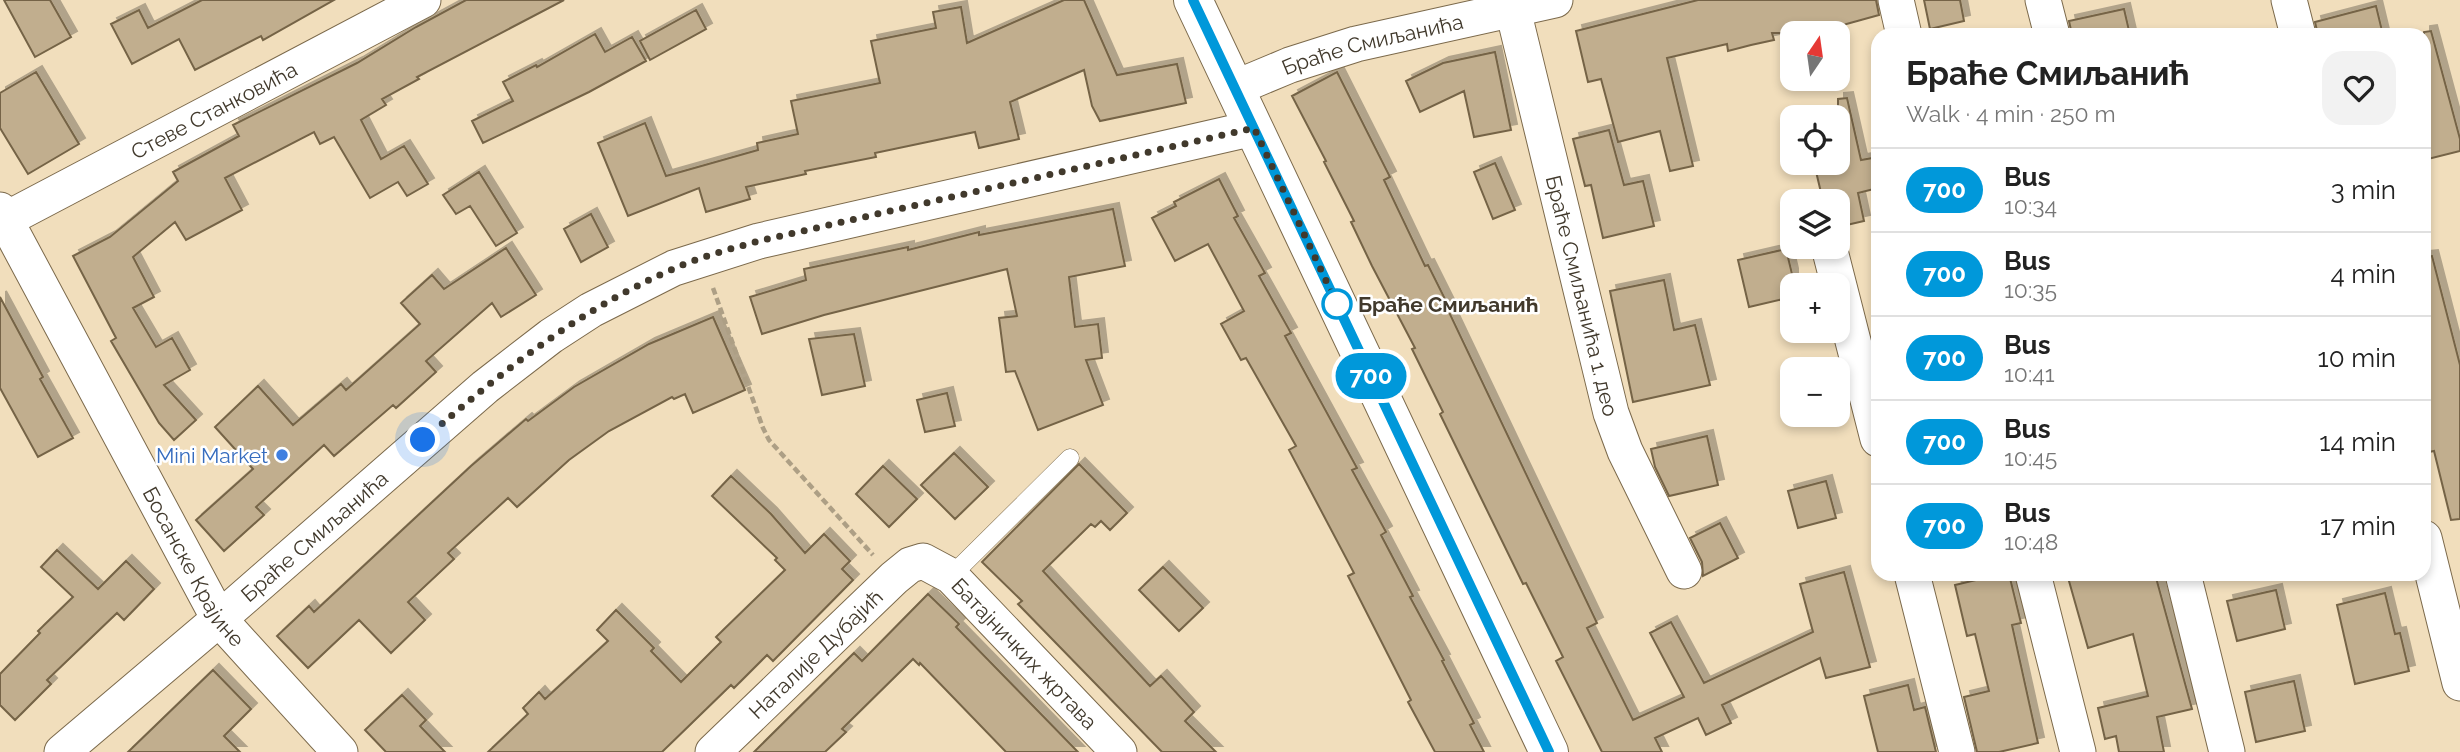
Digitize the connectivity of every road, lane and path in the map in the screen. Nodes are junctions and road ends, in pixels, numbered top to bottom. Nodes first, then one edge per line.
1 (422, 0) edge
2 (1193, 0) edge
3 (1555, 0) edge
4 (1896, 0) edge
5 (2043, 0) edge
6 (2289, 0) edge
7 (1499, 8) edge
8 (1902, 28) edge
9 (2050, 28) edge
10 (2296, 28) edge
11 (1236, 88) junction
12 (1254, 128) junction
13 (3, 215) edge
14 (703, 257) junction
15 (1832, 259) edge
16 (1871, 412) edge
17 (1070, 458) dead end
18 (2431, 566) edge
19 (1685, 571) dead end
20 (923, 572) junction
21 (1914, 581) edge
22 (2035, 581) edge
23 (2185, 581) edge
24 (219, 619) junction
25 (2460, 683) edge
26 (62, 752) edge
27 (340, 752) edge
28 (713, 752) edge
29 (1119, 752) edge
30 (1549, 752) edge
31 (1957, 752) edge
32 (2078, 752) edge
33 (2227, 752) edge

1 - 13 street, Стеве Станковића
2 - 11 street
3 - 7 street, Браће Смиљанића
4 - 8 street
5 - 9 street
6 - 10 street
7 - 11 street, Браће Смиљанића
7 - 19 street, Браће Смиљанића 1. део
11 - 12 street
12 - 14 street, Браће Смиљанића
12 - 30 street
13 - 24 street, Босанске Крајине
14 - 20 path
14 - 24 street, Браће Смиљанића
15 - 16 street
17 - 20 lane
18 - 25 street
20 - 28 street, Наталије Дубајић
20 - 29 street, Батајничких жртава
21 - 31 street
22 - 32 street
23 - 33 street
24 - 26 street, Браће Смиљанића
24 - 27 street, Босанске Крајине

